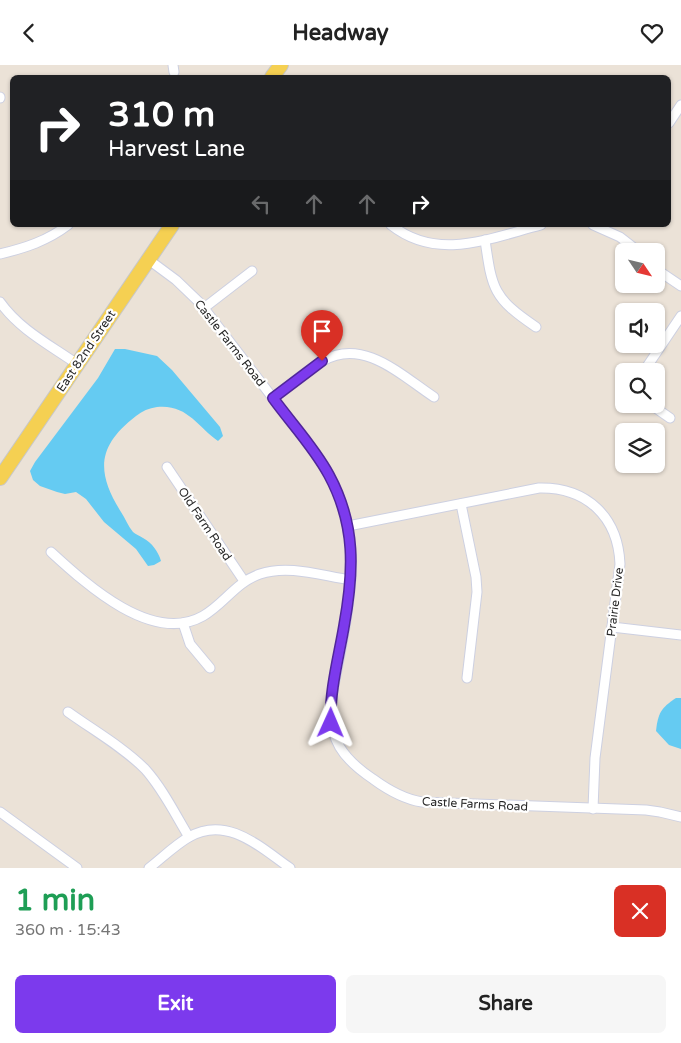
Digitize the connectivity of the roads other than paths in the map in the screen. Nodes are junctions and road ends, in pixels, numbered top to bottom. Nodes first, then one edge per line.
1 (681, 105) edge
2 (671, 120) edge
3 (65, 227) edge
4 (171, 227) edge
5 (394, 227) edge
6 (533, 227) edge
7 (598, 227) edge
8 (485, 239) junction
9 (627, 243) edge
10 (0, 254) edge
11 (149, 260) junction
12 (252, 271) dead end
13 (665, 275) edge
14 (681, 286) edge
15 (0, 301) edge
16 (204, 308) junction
17 (681, 316) edge
18 (536, 327) dead end
19 (649, 363) edge
20 (77, 364) junction
21 (434, 397) dead end
22 (273, 398) junction
23 (663, 413) edge
24 (670, 418) dead end
25 (167, 467) dead end
26 (0, 478) edge
27 (461, 504) junction
28 (348, 526) junction
29 (51, 552) dead end
30 (351, 580) junction
31 (244, 581) junction
32 (184, 623) junction
33 (612, 627) junction
34 (681, 635) edge
35 (210, 668) dead end
36 (467, 678) dead end
37 (68, 713) dead end
38 (593, 809) junction
39 (0, 812) edge
40 (681, 817) edge
41 (189, 837) junction
42 (78, 868) edge
43 (149, 868) edge
44 (290, 868) edge

1 - 2 street
3 - 10 street
4 - 11 main road, East 82nd Street
5 - 8 street
6 - 8 street
7 - 9 street
8 - 18 street
11 - 16 street, Castle Farms Road
11 - 20 main road, East 82nd Street
12 - 16 street
13 - 14 street
15 - 20 street
16 - 22 street, Castle Farms Road
17 - 19 street
20 - 26 main road, East 82nd Street
21 - 22 street
22 - 28 street, Castle Farms Road
23 - 24 street
25 - 31 street, Old Farm Road
27 - 28 street, Prairie Drive
27 - 33 street, Prairie Drive
27 - 36 street
28 - 30 street, Castle Farms Road
29 - 32 street
30 - 31 street
30 - 38 street, Castle Farms Road
31 - 32 street
32 - 35 street
33 - 34 street
33 - 38 street, Prairie Drive
37 - 41 street
38 - 40 street, Castle Farms Road
39 - 42 street
41 - 43 street
41 - 44 street

